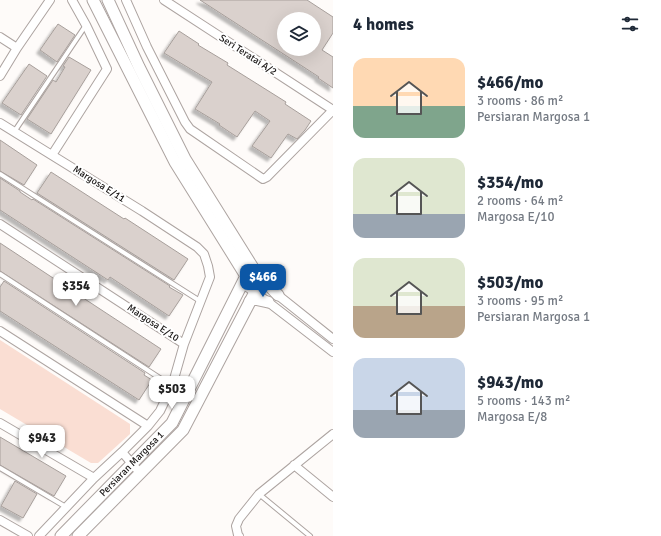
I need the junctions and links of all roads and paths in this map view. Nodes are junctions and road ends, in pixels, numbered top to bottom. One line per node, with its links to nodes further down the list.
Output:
1 (50, 0): 9 (street)
2 (72, 0): 7 (street)
3 (93, 0): 18 (street)
4 (108, 0): 18 (street)
5 (126, 0): 11 (street)
6 (164, 0): 11 (street, Seri Teratai A/2)
7 (86, 25): 13 (lane); 14 (street)
8 (0, 37): 9 (street)
9 (17, 48): 10 (street)
10 (0, 76)
11 (333, 110)
12 (0, 123): 13 (street, Margosa E/11)
13 (14, 132): 14 (street, Margosa E/11)
14 (52, 156): 21 (street, Margosa E/11)
15 (0, 174): 21 (lane)
16 (0, 224): 25 (street, Margosa E/10)
17 (0, 274): 27 (lane)
18 (247, 277): 19 (street); 19 (street); 20 (street); 32 (street, Persiaran Margosa 1)
19 (254, 292): 20 (street); 22 (street); 35 (street, Persiaran Margosa 1)
20 (278, 295): 24 (street)
21 (201, 301): 25 (street)
22 (268, 302): 26 (street)
23 (0, 331): 29 (street)
24 (333, 339)
25 (184, 344): 27 (street)
26 (333, 352)
27 (172, 386): 29 (street)
28 (0, 423): 36 (street)
29 (148, 426): 31 (street)
30 (332, 437): 33 (street)
31 (122, 452): 32 (street); 36 (street)
32 (131, 463): 35 (street); 43 (street, Persiaran Margosa 1)
33 (294, 465): 37 (street); 38 (street)
34 (0, 468): 39 (lane)
35 (140, 473): 44 (street, Persiaran Margosa 1)
36 (94, 478): 39 (street)
37 (259, 494): 45 (street); 46 (lane)
38 (333, 497)
39 (66, 507): 42 (street)
40 (0, 520): 41 (street)
41 (28, 536)
42 (39, 536)
43 (61, 536)
44 (78, 536)
45 (239, 536)
46 (310, 536)

